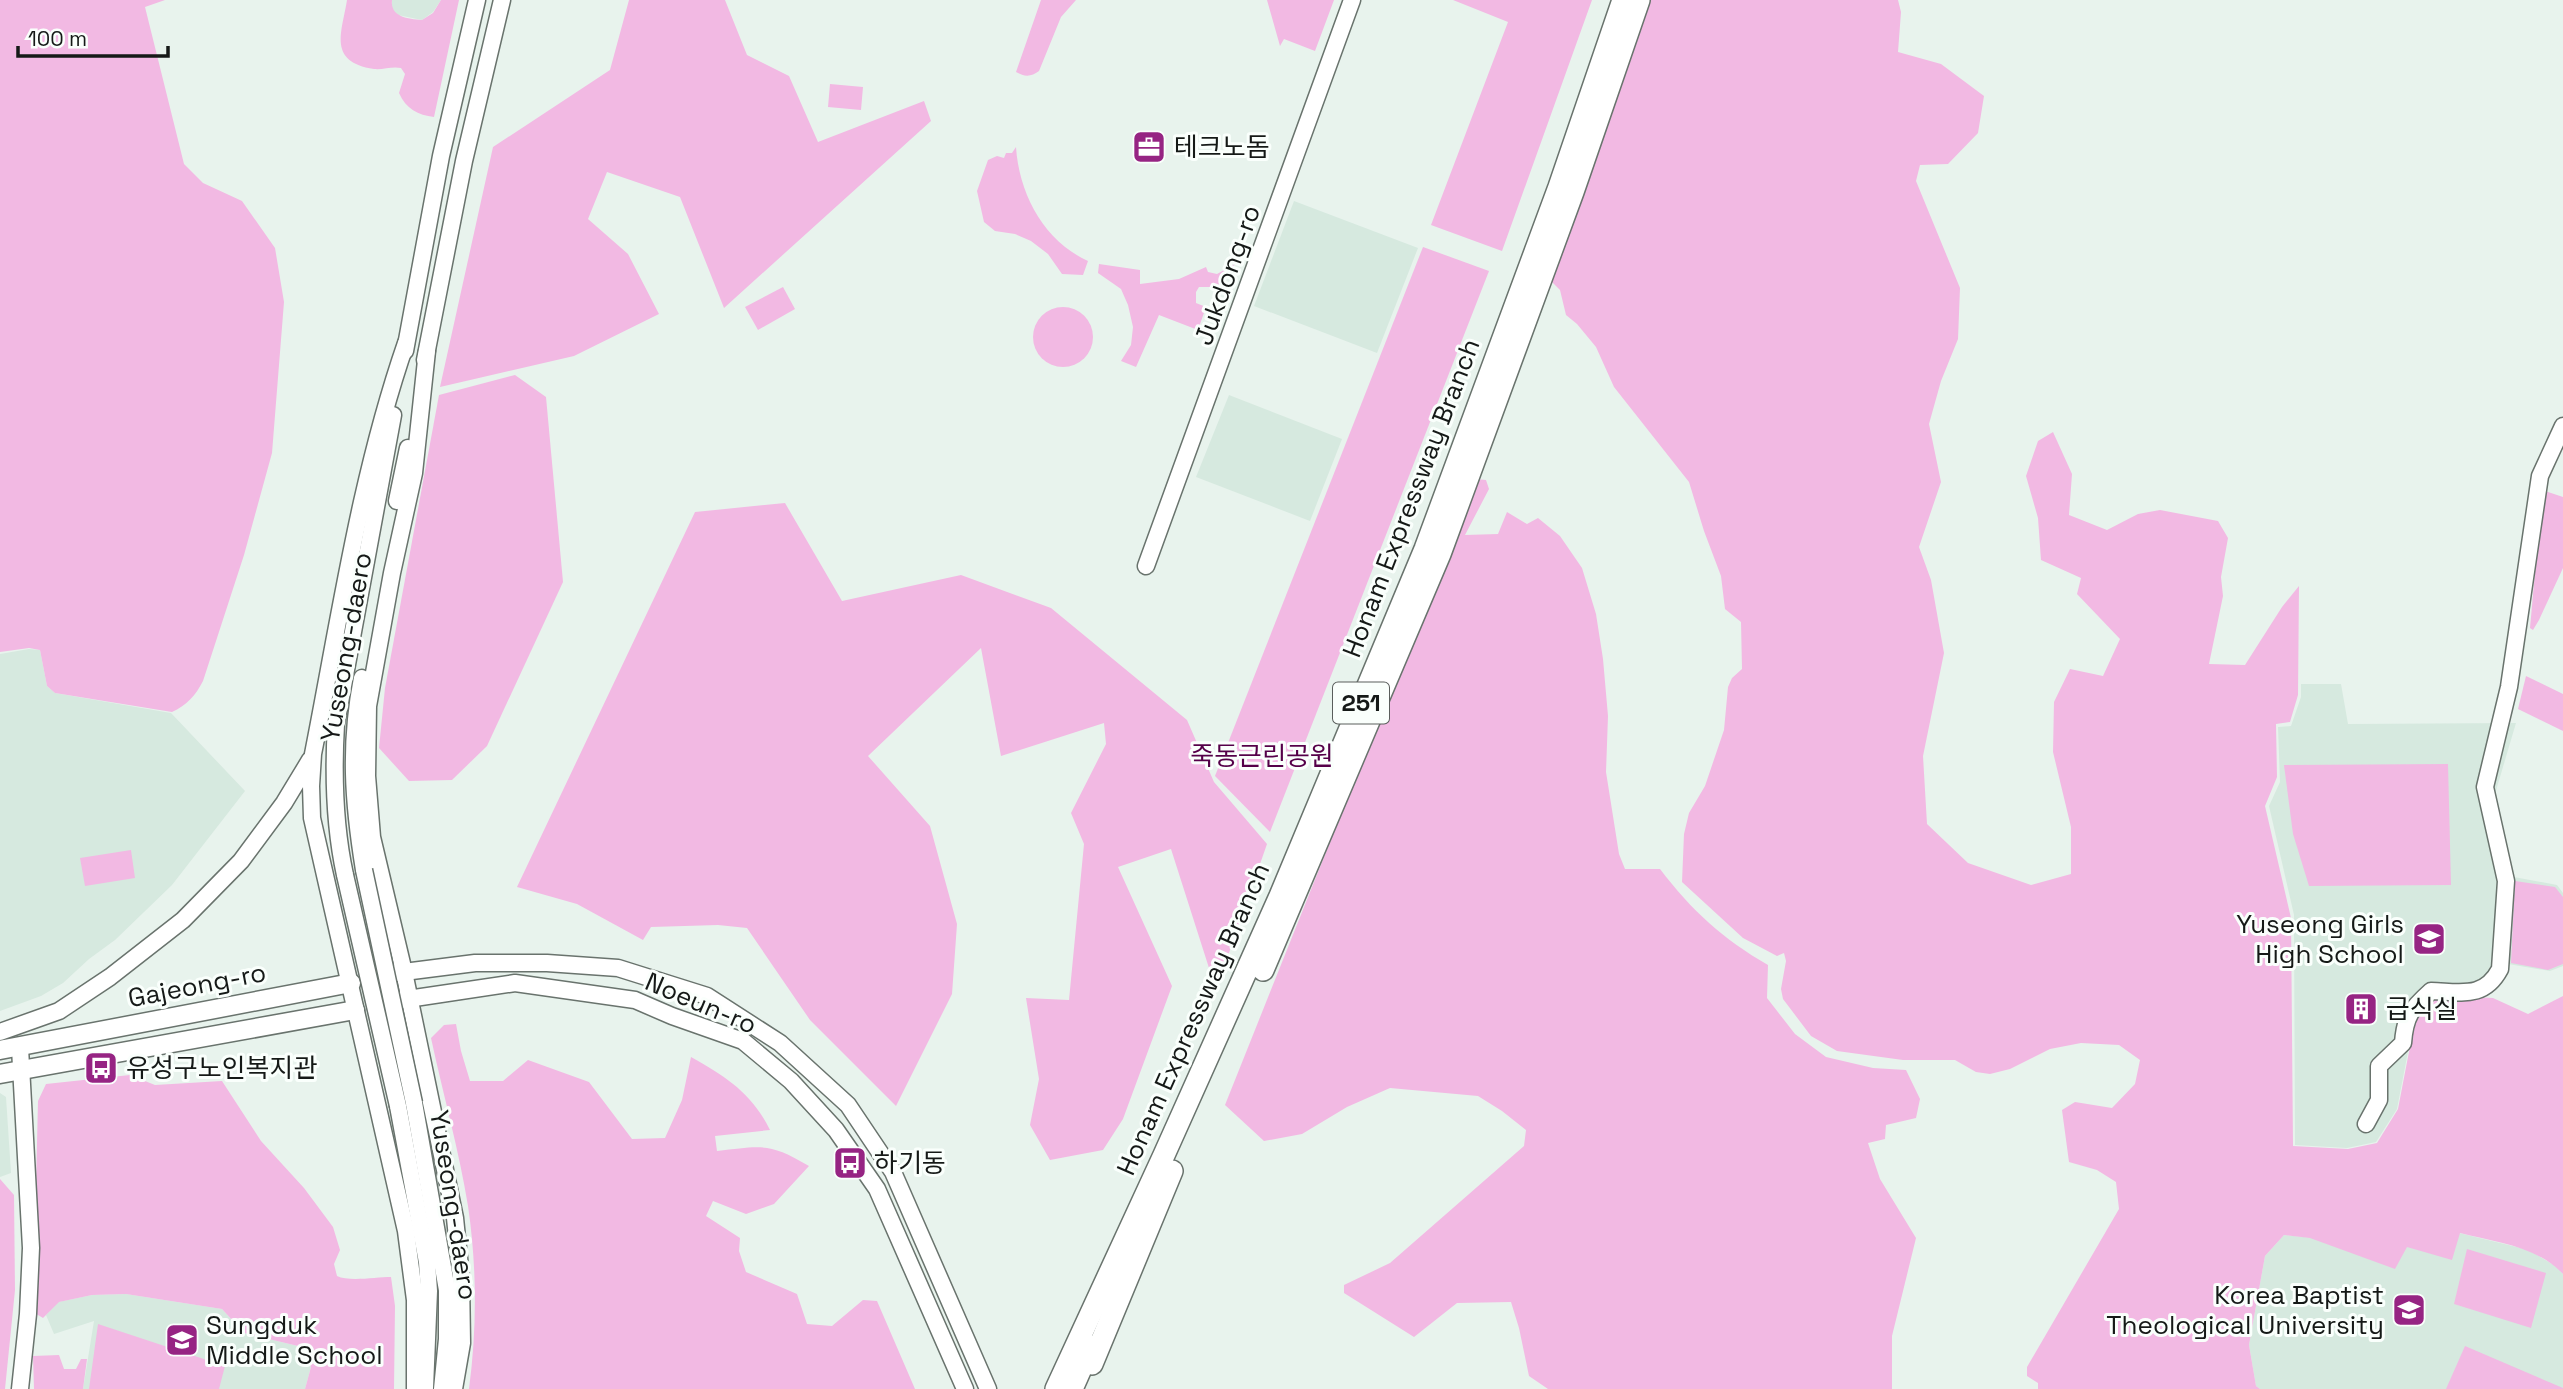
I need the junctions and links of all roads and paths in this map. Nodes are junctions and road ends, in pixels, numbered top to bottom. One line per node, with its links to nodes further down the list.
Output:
1 (477, 0): 6 (main road, Yuseong-daero)
2 (502, 0): 7 (main road, Yuseong-daero)
3 (1352, 0): 9 (main road, Jukdong-ro)
4 (1623, 0): 22 (highway, Honam Expressway Branch / 251)
5 (1639, 0): 22 (highway, Honam Expressway Branch / 251)
6 (406, 343): 10 (main road); 20 (main road, Yuseong-daero, bridge)
7 (427, 351): 11 (main road); 20 (main road, Yuseong-daero, bridge)
8 (2563, 426): 21 (main road)
9 (1146, 566)
10 (313, 754): 12 (main road); 15 (main road)
11 (404, 972): 12 (main road, Gajeong-ro); 13 (main road); 29 (main road, Noeun-ro)
12 (351, 983): 14 (main road); 16 (main road, Gajeong-ro)
13 (410, 999): 14 (main road, Noeun-ro); 27 (main road); 28 (main road, Noeun-ro)
14 (355, 1010): 18 (main road, Gajeong-ro); 24 (main road)
15 (0, 1032)
16 (20, 1048): 17 (main road, Gajeong-ro); 18 (main road)
17 (0, 1050)
18 (21, 1070): 19 (main road, Gajeong-ro); 23 (main road)
19 (0, 1074)
20 (406, 1104): 25 (main road, Yuseong-daero); 26 (main road, Yuseong-daero)
21 (2367, 1124)
22 (1170, 1158): 30 (highway); 31 (highway, Honam Expressway Branch / 251); 32 (highway, Honam Expressway Branch / 251); 33 (highway)
23 (20, 1389)
24 (415, 1389)
25 (425, 1389)
26 (442, 1389)
27 (454, 1389)
28 (965, 1389)
29 (988, 1389)
30 (1045, 1389)
31 (1055, 1389)
32 (1072, 1389)
33 (1082, 1389)

